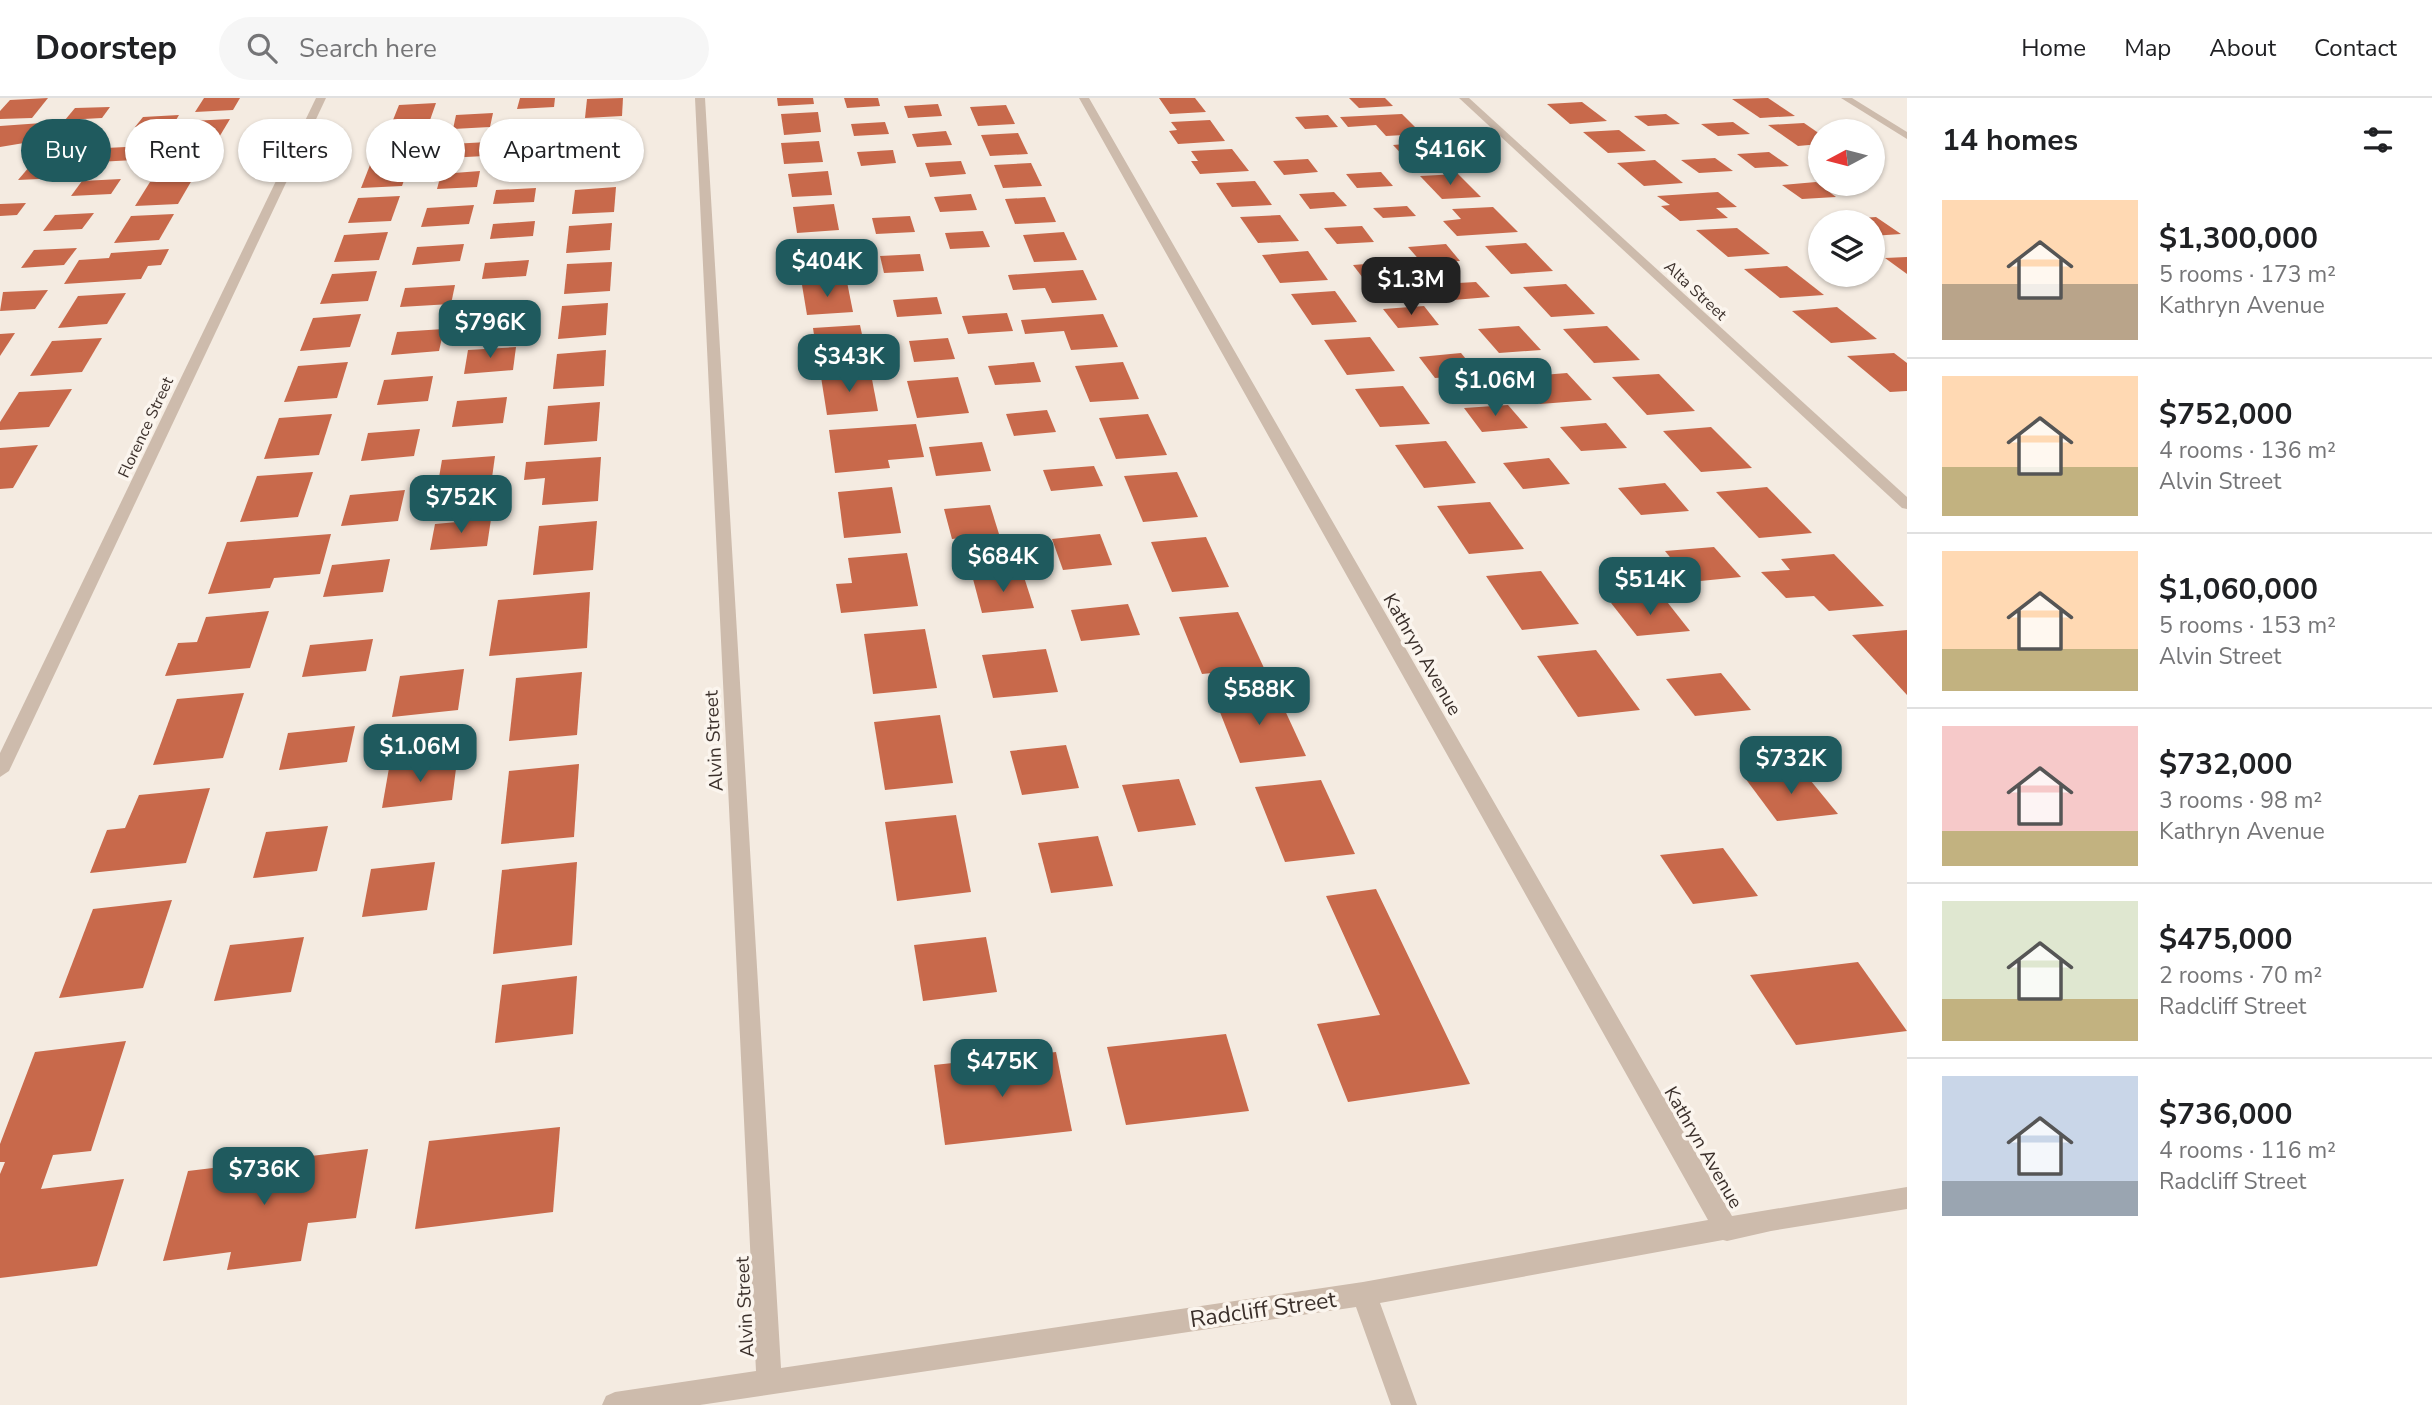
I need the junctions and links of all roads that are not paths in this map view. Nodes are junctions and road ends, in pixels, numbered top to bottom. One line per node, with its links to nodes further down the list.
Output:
1 (321, 98): 8 (street, Florence Street)
2 (700, 98): 12 (street, Alvin Street)
3 (1084, 98): 10 (street, Kathryn Avenue)
4 (1464, 98): 7 (street, Alta Street)
5 (1846, 98): 6 (street)
6 (1907, 136)
7 (1907, 505)
8 (0, 771)
9 (1907, 1198): 10 (street, Radcliff Street)
10 (1727, 1230): 11 (street, Radcliff Street)
11 (1364, 1294): 12 (street, Radcliff Street); 14 (street)
12 (769, 1382): 13 (street, Radcliff Street)
13 (615, 1405)
14 (1404, 1405)

